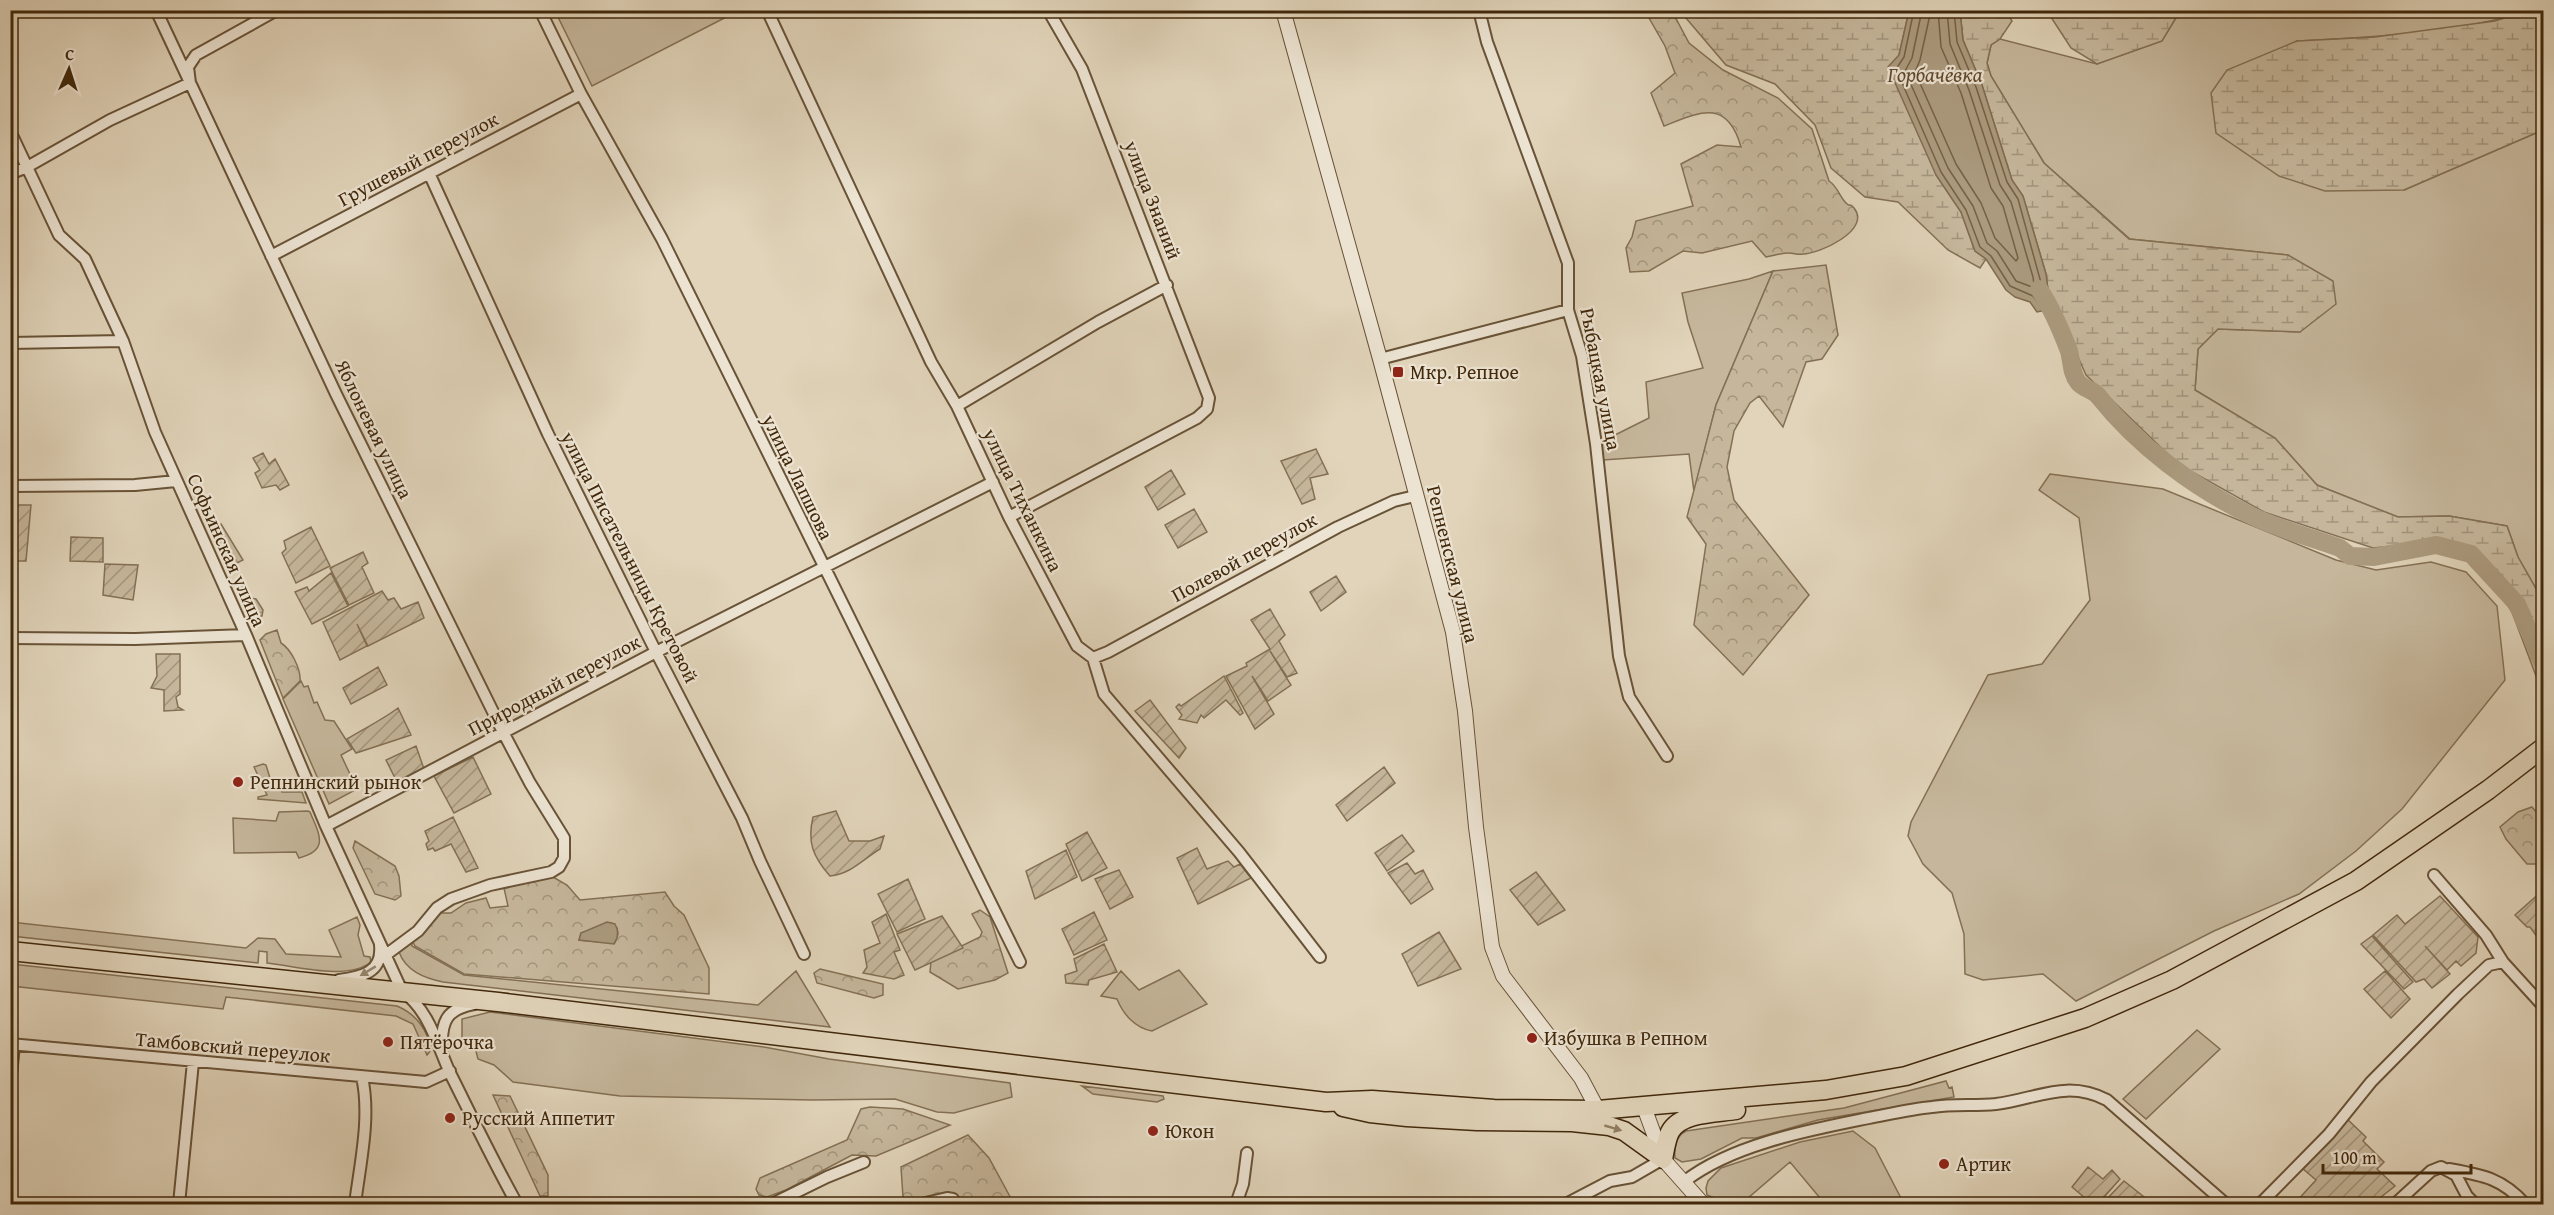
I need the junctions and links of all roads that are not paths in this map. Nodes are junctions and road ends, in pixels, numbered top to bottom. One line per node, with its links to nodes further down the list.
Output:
1 (156, 10): 8 (street, Яблоневая улица)
2 (277, 10): 8 (street)
3 (540, 10): 9 (street, улица Лапшова)
4 (766, 10): 20 (street, улица Тиханкина)
5 (1048, 10): 15 (street, улица Знаний)
6 (1282, 10): 19 (street, Репненская улица)
7 (1479, 10): 16 (street, Рыбацкая улица)
8 (190, 83): 11 (street); 14 (street, Яблоневая улица)
9 (581, 94): 12 (street, Грушевый переулок); 26 (street, улица Лапшова)
10 (10, 131): 11 (street, Софьинская улица)
11 (27, 167): 13 (street); 17 (street, Софьинская улица)
12 (429, 173): 14 (street, Грушевый переулок); 29 (street, улица Писательницы Кретовой)
13 (10, 174)
14 (271, 256): 31 (street, Яблоневая улица)
15 (1167, 285): 20 (street); 25 (street, улица Знаний)
16 (1568, 310): 19 (street); 33 (street, Рыбацкая улица)
17 (123, 341): 18 (street); 21 (street, Софьинская улица)
18 (10, 343)
19 (1380, 359): 24 (street, Репненская улица)
20 (957, 406): 22 (street, улица Тиханкина)
21 (176, 481): 23 (street); 27 (street, Софьинская улица)
22 (993, 482): 25 (street, улица Тиханкина); 26 (street, Природный переулок)
23 (10, 486)
24 (1415, 496): 30 (street, Полевой переулок); 56 (street, Репненская улица)
25 (1009, 518): 30 (street, улица Тиханкина)
26 (822, 567): 29 (street, Природный переулок); 41 (street, улица Лапшова)
27 (246, 635): 28 (street); 34 (street, Софьинская улица)
28 (10, 638)
29 (656, 652): 31 (street, Природный переулок); 39 (street, улица Писательницы Кретовой)
30 (1093, 658): 40 (street, улица Тиханкина)
31 (503, 732): 34 (street, Природный переулок); 38 (street, Яблоневая улица)
32 (2544, 747): 53 (highway)
33 (1667, 756)
34 (326, 826): 36 (street, Софьинская улица)
35 (2434, 875): 42 (street)
36 (375, 928): 38 (street, Софьинская улица); 43 (street, one-way to 43)
37 (10, 951): 43 (highway)
38 (387, 954): 44 (street, Софьинская улица)
39 (804, 954)
40 (1320, 957)
41 (1020, 962)
42 (2503, 962): 46 (street); 72 (street)
43 (320, 983): 44 (highway)
44 (402, 991): 45 (highway); 48 (street)
45 (498, 1002): 48 (street); 54 (highway)
46 (2544, 1008)
47 (12, 1044): 49 (street, Тамбовский переулок); 52 (street)
48 (442, 1054): 50 (street)
49 (192, 1062): 51 (street, Тамбовский переулок); 63 (street)
50 (450, 1071): 51 (street, Тамбовский переулок); 65 (street)
51 (363, 1077): 64 (street)
52 (10, 1085)
53 (1826, 1090): 55 (highway); 58 (highway)
54 (1326, 1102): 56 (highway); 58 (highway, one-way to 58)
55 (1644, 1107): 56 (highway); 58 (street)
56 (1598, 1110)
57 (1247, 1153): 68 (street)
58 (1663, 1159): 61 (street); 69 (street)
59 (864, 1162): 66 (street)
60 (2441, 1167): 73 (street); 74 (street); 75 (street)
61 (1684, 1181): 70 (street); 71 (street)
62 (953, 1199): 67 (street)
63 (178, 1204)
64 (355, 1204)
65 (517, 1204)
66 (772, 1204)
67 (921, 1204)
68 (1236, 1204)
69 (1566, 1204)
70 (1703, 1204)
71 (2226, 1204)
72 (2264, 1204)
73 (2395, 1204)
74 (2475, 1204)
75 (2525, 1204)

